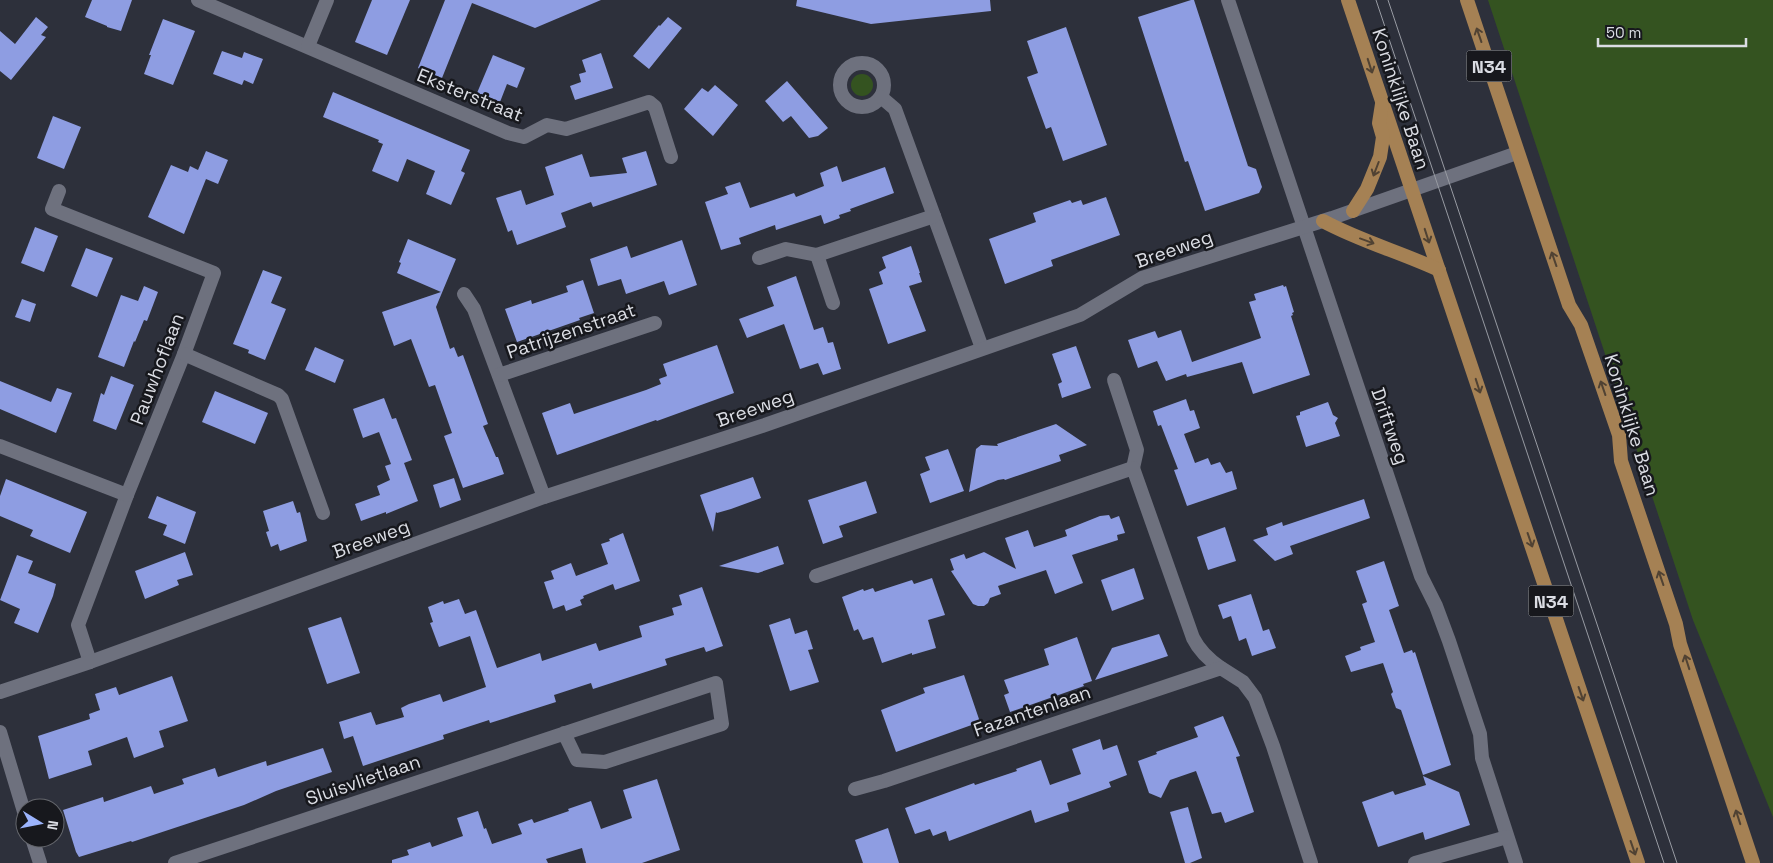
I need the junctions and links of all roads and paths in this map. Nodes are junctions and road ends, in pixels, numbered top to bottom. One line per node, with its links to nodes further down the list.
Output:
1 (198, 0): 6 (street, Eksterstraat)
2 (327, 0): 6 (street)
3 (1228, 0): 16 (street, Driftweg)
4 (1348, 0): 8 (main road, Koninklijke Baan / N34, one-way to 8)
5 (1467, 0): 9 (main road, Koninklijke Baan / N34, one-way to 5)
6 (308, 46): 10 (street, Eksterstraat)
7 (881, 96): 14 (street)
8 (1382, 102): 11 (main road, Koninklijke Baan / N34); 13 (main road, one-way to 13)
9 (1517, 153): 11 (street, Breeweg); 48 (main road, Koninklijke Baan / N34, one-way to 9)
10 (671, 157)
11 (1412, 190): 13 (street, Breeweg); 19 (main road, Koninklijke Baan / N34, one-way to 19)
12 (59, 191): 24 (street, Pauwhoflaan)
13 (1353, 211): 15 (street, Breeweg)
14 (934, 216): 17 (street); 23 (street)
15 (1323, 221): 16 (street, Breeweg); 19 (main road, one-way to 19)
16 (1304, 226): 23 (street, Breeweg); 40 (street, Driftweg)
17 (817, 255): 18 (street); 21 (street)
18 (759, 258)
19 (1439, 270): 47 (main road, Koninklijke Baan / N34, one-way to 47)
20 (464, 294): 25 (street, Patrijzenstraat)
21 (833, 303)
22 (655, 323): 25 (street, Patrijzenstraat)
23 (982, 348): 30 (street, Breeweg)
24 (184, 354): 29 (street, Pauwhoflaan); 31 (street)
25 (499, 376): 30 (street, Patrijzenstraat)
26 (1114, 380): 28 (street)
27 (0, 446): 29 (street)
28 (1133, 468): 32 (street); 34 (street)
29 (127, 496): 33 (street, Pauwhoflaan)
30 (544, 496): 33 (street, Breeweg)
31 (323, 513)
32 (816, 576)
33 (90, 662): 35 (street, Breeweg)
34 (1221, 668): 38 (street, Fazantenlaan); 44 (street)
35 (0, 692)
36 (0, 732): 39 (street)
37 (564, 733): 37 (street, Sluisvlietlaan); 43 (street, Sluisvlietlaan)
38 (855, 789)
39 (20, 798)
40 (1507, 838): 45 (street); 46 (street, Driftweg)
41 (35, 848): 42 (street)
42 (40, 863)
43 (175, 863)
44 (1311, 863)
45 (1415, 863)
46 (1516, 863)
47 (1638, 863)
48 (1753, 863)

